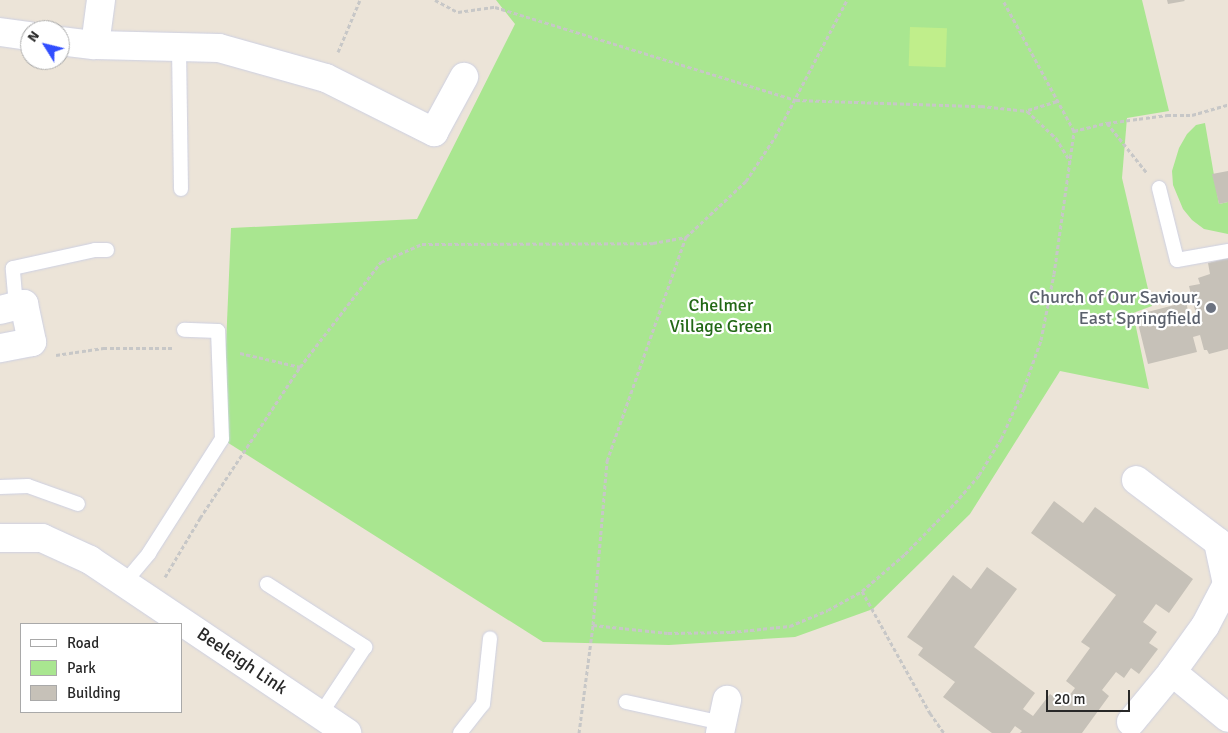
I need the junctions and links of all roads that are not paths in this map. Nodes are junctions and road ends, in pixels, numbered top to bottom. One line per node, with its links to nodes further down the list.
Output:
1 (101, 0): 5 (street)
2 (0, 32): 3 (street)
3 (20, 35)
4 (70, 42): 5 (street)
5 (95, 45): 6 (street)
6 (179, 47): 7 (street); 9 (lane)
7 (464, 76)
8 (1159, 188): 11 (lane)
9 (181, 189)
10 (107, 250): 12 (lane)
11 (1228, 251)
12 (8, 308): 14 (street)
13 (184, 330): 19 (lane)
14 (0, 348)
15 (1136, 480): 22 (street)
16 (0, 487): 17 (lane)
17 (78, 504)
18 (0, 538): 19 (street, Beeleigh Link)
19 (125, 582): 24 (street, Beeleigh Link)
20 (267, 584): 24 (lane)
21 (490, 638): 29 (lane)
22 (1172, 672): 25 (street); 27 (street)
23 (626, 702): 26 (lane)
24 (320, 715): 28 (street, Beeleigh Link)
25 (1228, 718)
26 (723, 719)
27 (1131, 722)
28 (347, 733)
29 (460, 733)

